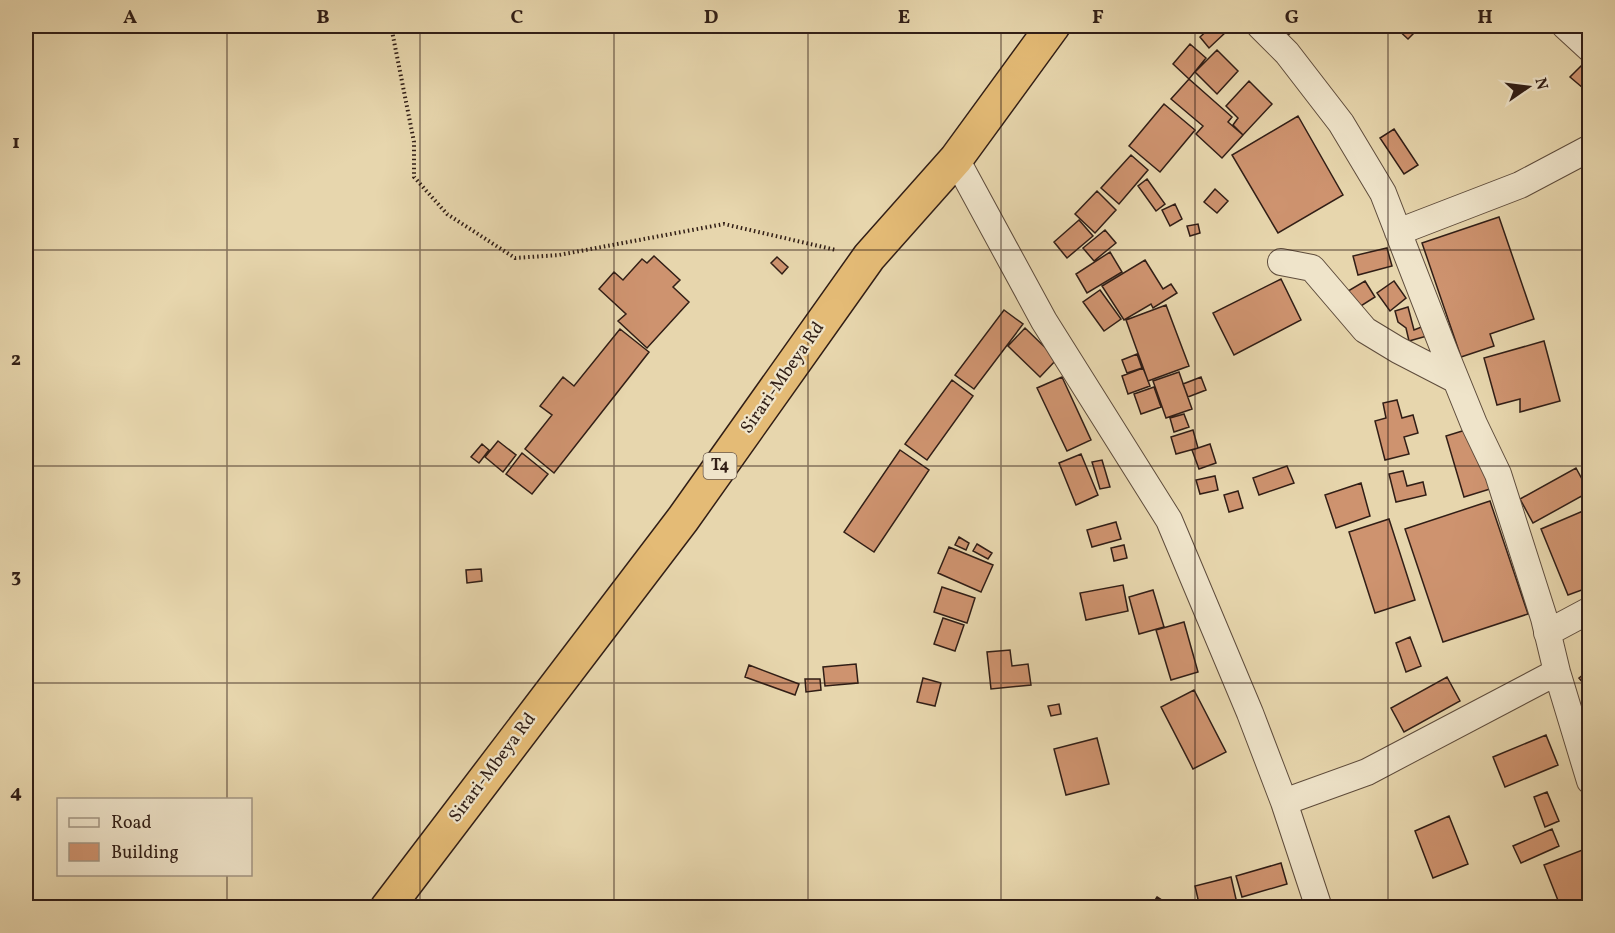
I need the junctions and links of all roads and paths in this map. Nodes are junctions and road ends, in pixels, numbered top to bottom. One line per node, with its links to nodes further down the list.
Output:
1 (391, 26): 9 (path)
2 (1053, 26): 7 (highway, Sirari-Mbeya Rd / T4)
3 (1260, 26): 8 (street)
4 (1565, 26): 5 (street)
5 (1590, 49)
6 (1590, 148): 8 (street)
7 (956, 159): 9 (highway, Sirari-Mbeya Rd / T4); 16 (street)
8 (1398, 232): 11 (street)
9 (869, 257): 17 (highway, Sirari-Mbeya Rd / T4)
10 (1281, 262): 11 (street)
11 (1456, 380): 13 (street)
12 (1590, 610): 13 (street)
13 (1547, 633): 14 (street)
14 (1557, 672): 15 (street); 16 (street)
15 (1590, 781)
16 (1284, 802): 18 (street)
17 (387, 908)
18 (1318, 908)

